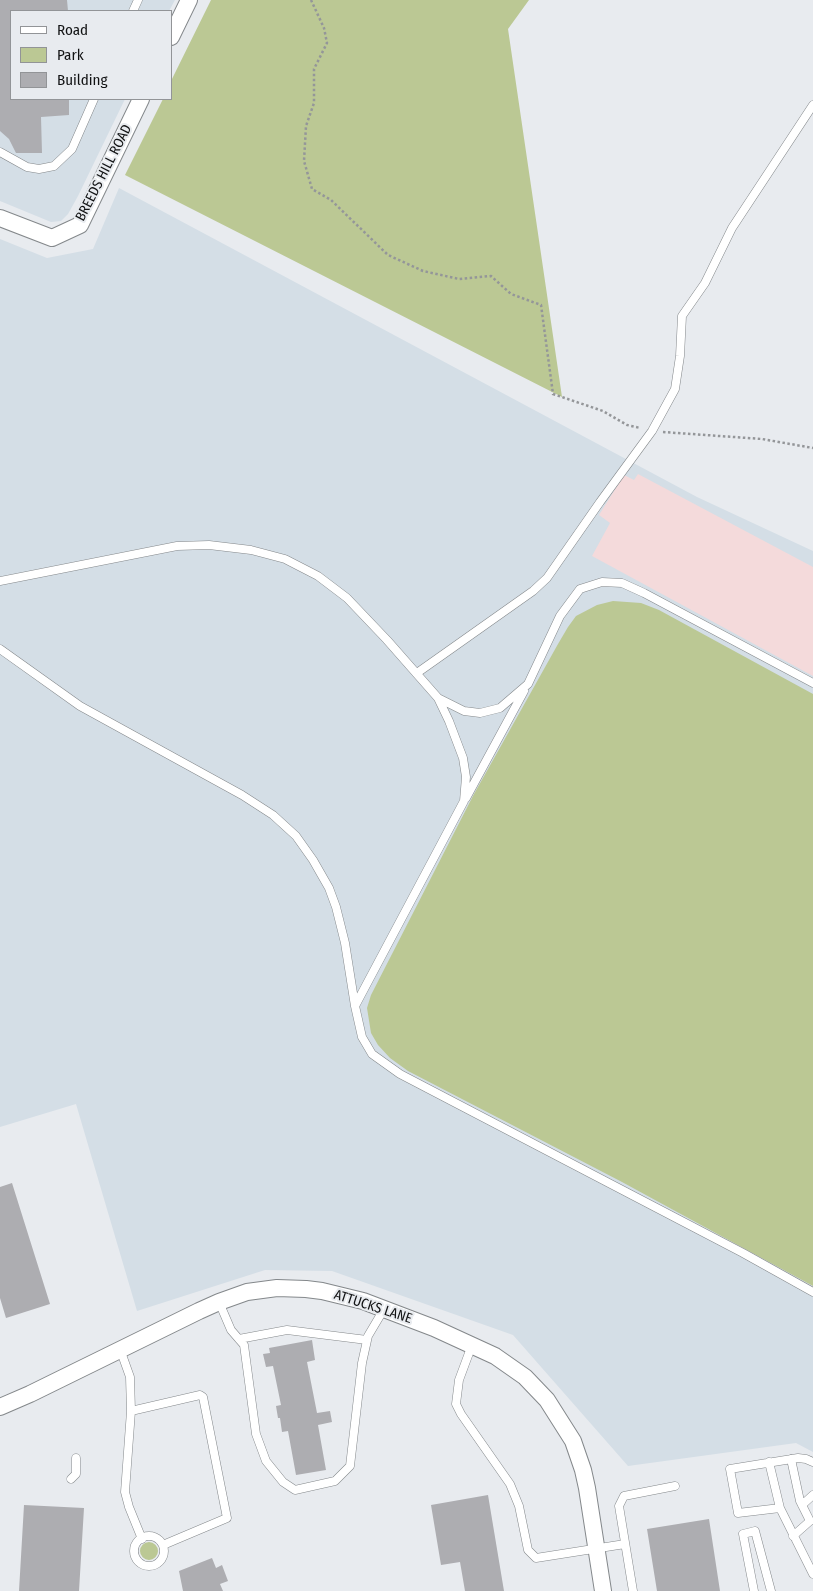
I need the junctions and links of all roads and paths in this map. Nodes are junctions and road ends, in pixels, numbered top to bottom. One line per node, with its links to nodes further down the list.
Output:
1 (189, 0): 3 (street)
2 (311, 0): 9 (path)
3 (172, 35)
4 (94, 100): 7 (lane)
5 (141, 100): 8 (street, BREEDS HILL ROAD)
6 (813, 105): 9 (lane)
7 (0, 152)
8 (0, 218)
9 (652, 431): 10 (path); 13 (lane)
10 (813, 448)
11 (0, 581): 13 (lane)
12 (0, 649): 18 (lane)
13 (417, 673): 16 (lane)
14 (813, 682): 15 (lane)
15 (528, 684): 16 (lane); 17 (lane)
16 (438, 698): 17 (lane)
17 (464, 802): 18 (lane)
18 (356, 1006): 19 (lane)
19 (813, 1292)
20 (219, 1302): 21 (street, ATTUCKS LANE); 22 (lane); 25 (street, ATTUCKS LANE)
21 (384, 1308): 23 (lane); 24 (street, ATTUCKS LANE)
22 (239, 1339): 23 (lane); 23 (lane)
23 (367, 1340)
24 (472, 1344): 42 (street, ATTUCKS LANE); 42 (lane)
25 (120, 1349): 26 (street, ATTUCKS LANE); 27 (lane)
26 (0, 1407)
27 (131, 1411): 39 (lane); 41 (lane)
28 (76, 1458): 32 (lane)
29 (791, 1459): 30 (lane); 31 (lane); 35 (lane)
30 (769, 1462): 36 (lane); 36 (lane)
31 (813, 1462)
32 (71, 1479)
33 (675, 1486): 40 (lane)
34 (813, 1495): 35 (lane)
35 (802, 1505): 37 (lane)
36 (780, 1508): 38 (lane)
37 (812, 1522): 38 (lane)
38 (793, 1536): 43 (lane)
39 (142, 1538): 41 (lane); 41 (lane)
40 (625, 1544): 42 (lane); 45 (lane)
41 (163, 1545)
42 (596, 1548): 44 (street, ATTUCKS LANE)
43 (813, 1574)
44 (603, 1591)
45 (633, 1591)
46 (754, 1591): 47 (lane)
47 (771, 1591)

